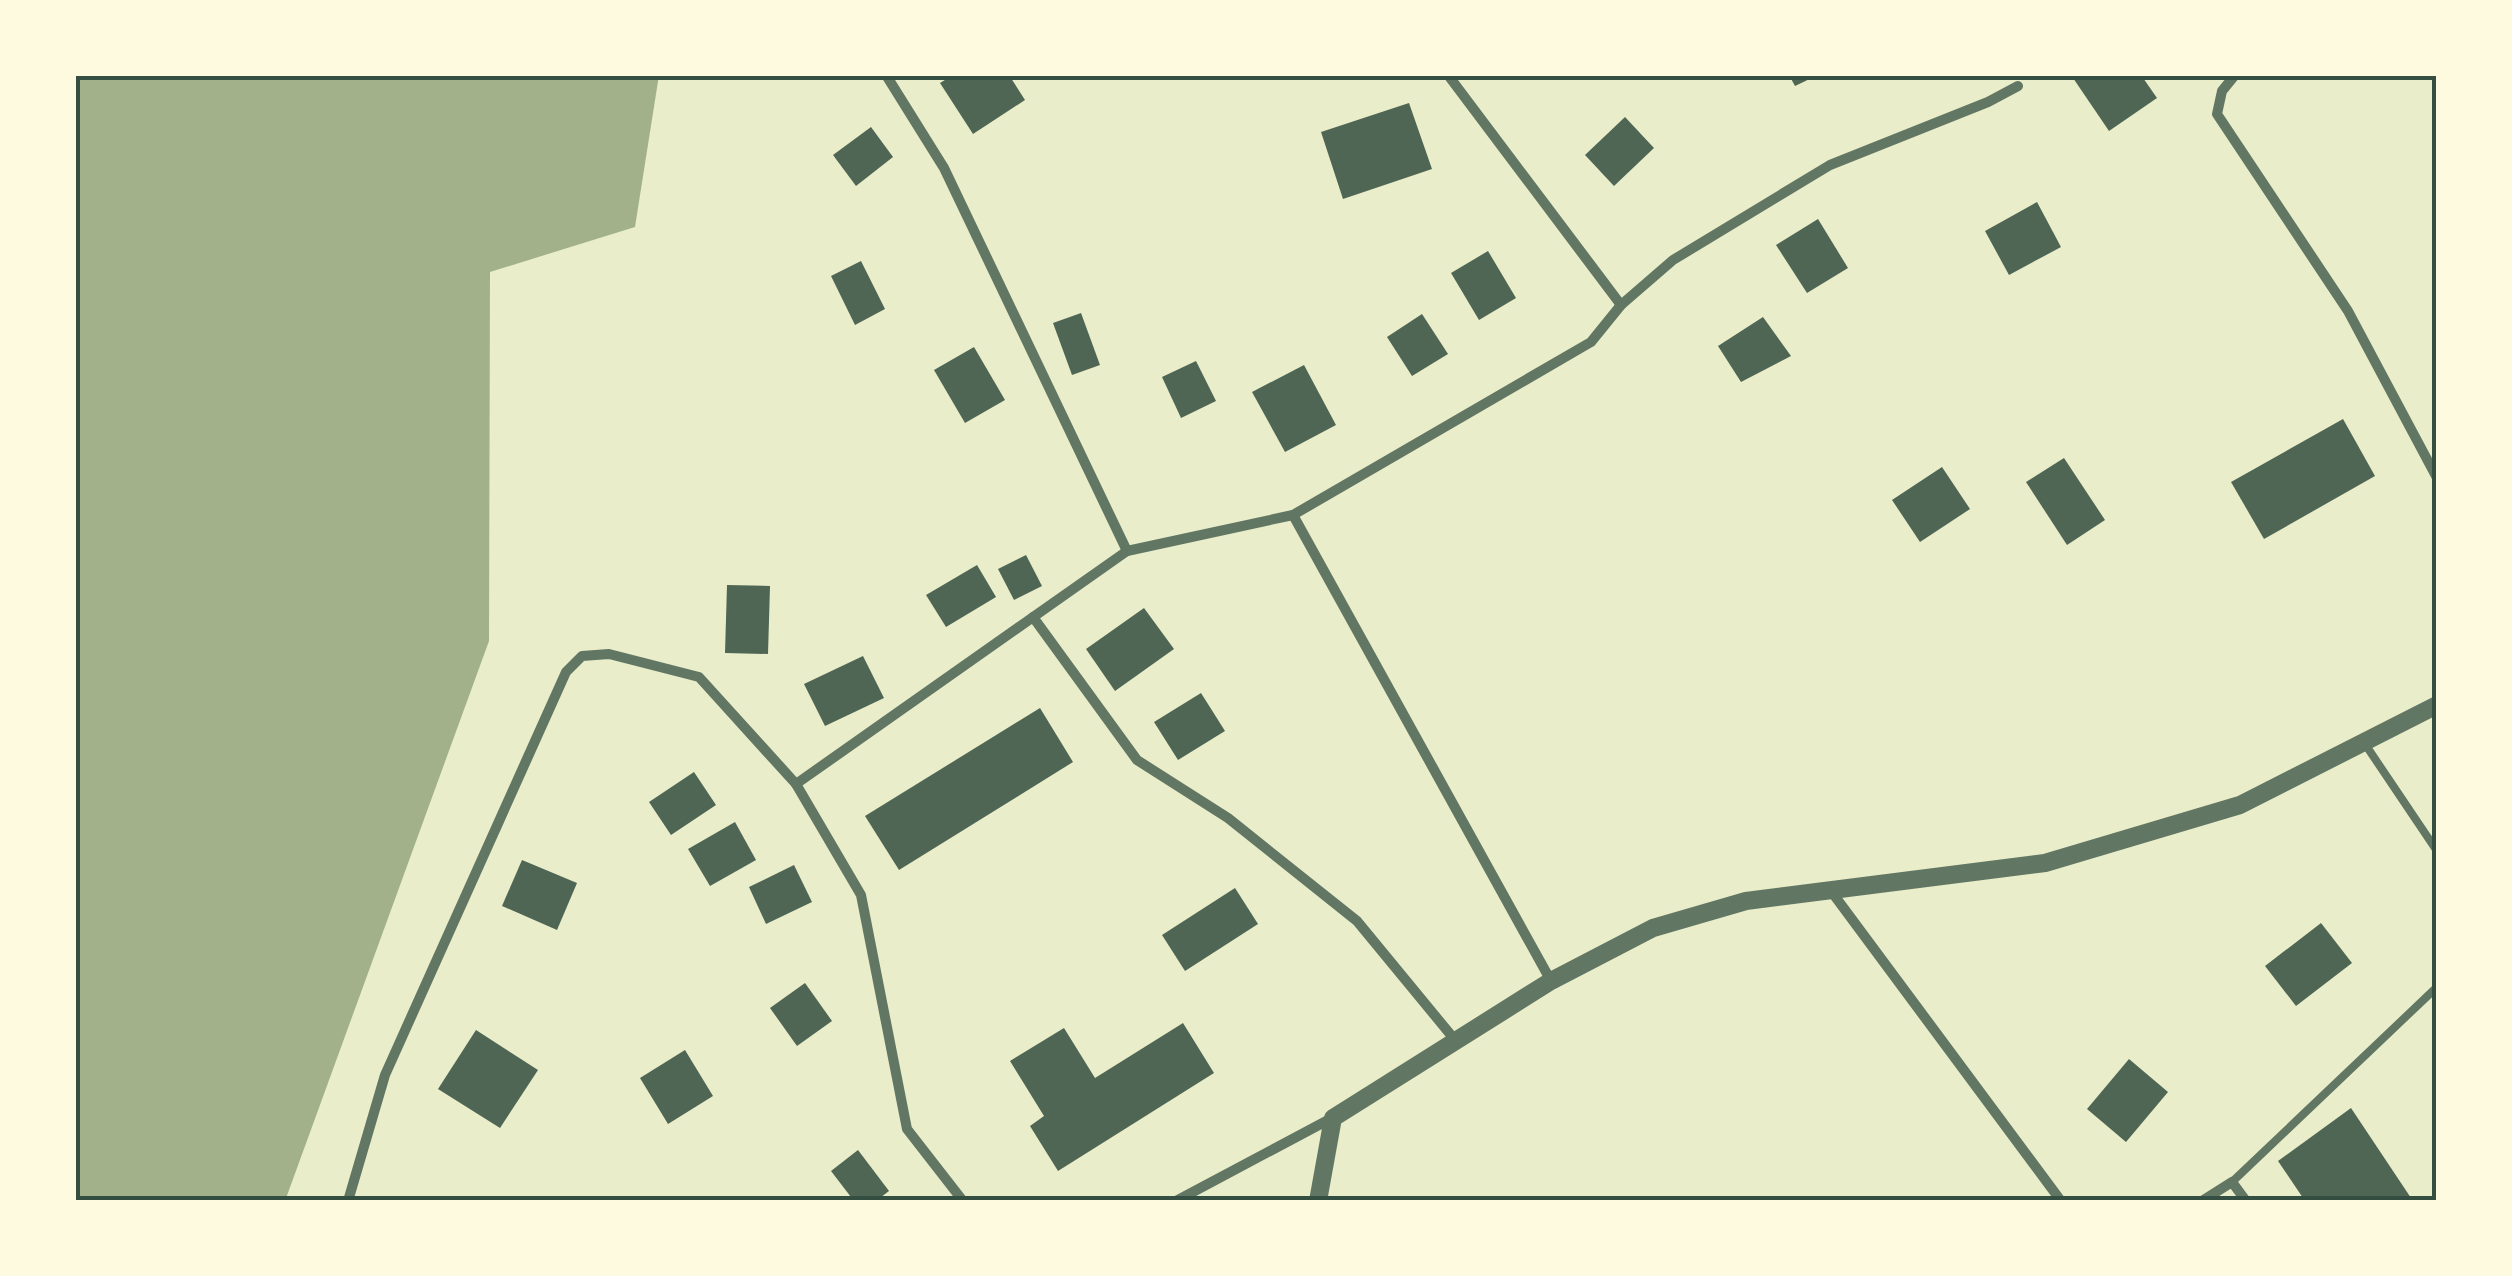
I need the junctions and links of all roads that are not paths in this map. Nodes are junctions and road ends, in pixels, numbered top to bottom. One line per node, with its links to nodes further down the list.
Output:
1 (886, 75): 8 (street)
2 (1448, 75): 5 (street)
3 (2235, 75): 6 (street)
4 (2018, 86): 5 (street)
5 (1621, 305): 7 (street)
6 (2437, 478)
7 (1293, 515): 8 (street); 15 (street)
8 (1127, 550): 9 (street)
9 (1032, 617): 12 (street); 17 (street)
10 (2437, 706): 11 (street)
11 (2365, 744): 13 (lane); 14 (street)
12 (796, 784): 20 (street); 21 (street)
13 (2437, 851)
14 (1830, 890): 15 (street); 24 (street)
15 (1551, 980): 17 (street)
16 (2437, 988): 19 (lane)
17 (1455, 1040): 18 (street)
18 (1333, 1118): 22 (street); 23 (street)
19 (2232, 1182): 25 (street); 26 (street)
20 (348, 1201)
21 (963, 1201)
22 (1176, 1201)
23 (1318, 1201)
24 (2061, 1201)
25 (2202, 1201)
26 (2246, 1201)

